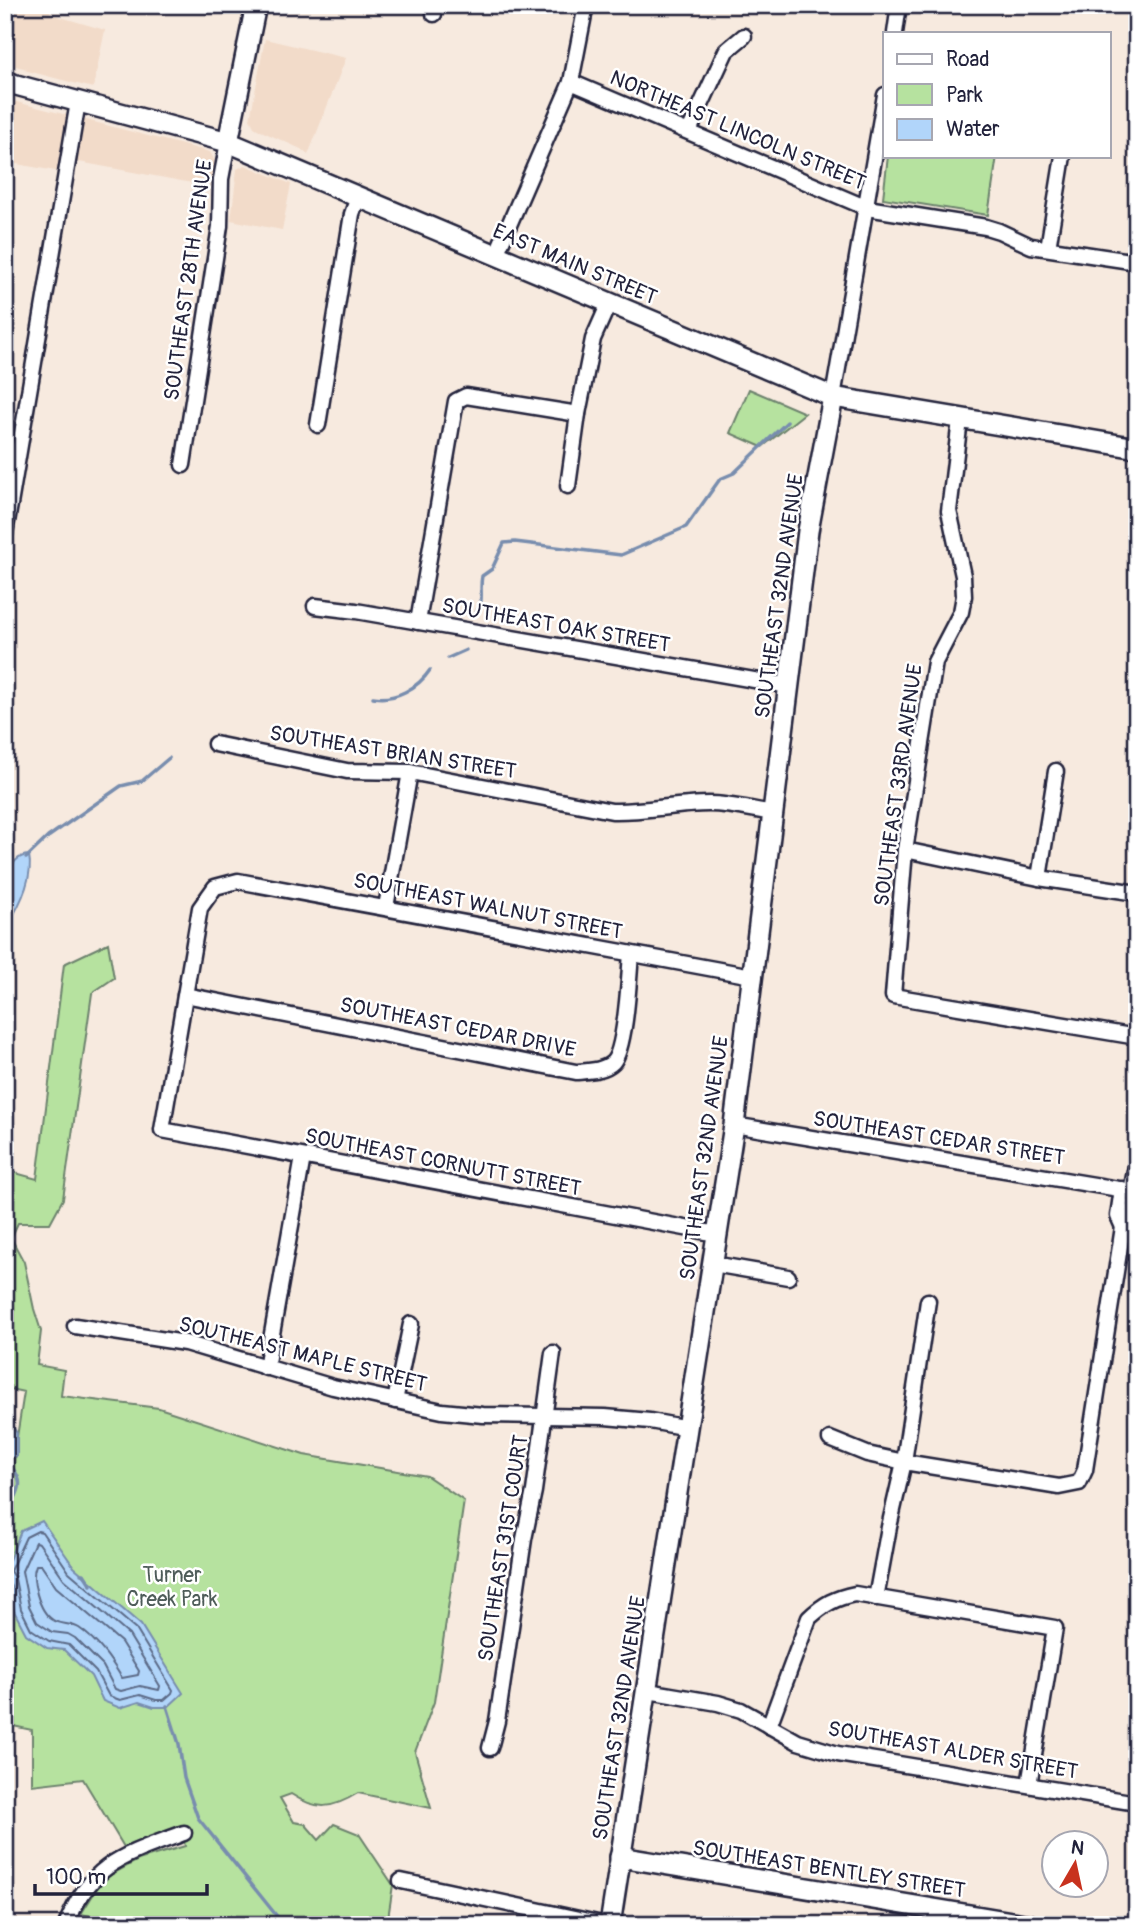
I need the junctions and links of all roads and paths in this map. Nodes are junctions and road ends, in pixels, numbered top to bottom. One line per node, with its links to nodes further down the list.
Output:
1 (256, 5): 11 (main road)
2 (586, 5): 7 (street)
3 (899, 5): 4 (street)
4 (895, 32)
5 (744, 37): 10 (street)
6 (5, 82): 8 (main road, EAST MAIN STREET)
7 (571, 82): 10 (street, NORTHEAST LINCOLN STREET); 16 (street)
8 (78, 102): 11 (main road, EAST MAIN STREET); 26 (street)
9 (883, 108): 14 (street)
10 (689, 131): 14 (street, NORTHEAST LINCOLN STREET)
11 (228, 142): 13 (main road, EAST MAIN STREET); 24 (street, SOUTHEAST 28TH AVENUE)
12 (1063, 158): 15 (street)
13 (358, 197): 16 (main road, EAST MAIN STREET); 22 (street)
14 (867, 208): 15 (street, NORTHEAST LINCOLN STREET); 19 (street)
15 (1048, 248): 17 (street, NORTHEAST LINCOLN STREET)
16 (496, 255): 18 (main road, EAST MAIN STREET)
17 (1137, 262)
18 (609, 303): 19 (main road, EAST MAIN STREET); 20 (street)
19 (833, 397): 21 (main road, EAST MAIN STREET); 29 (main road, SOUTHEAST 32ND AVENUE)
20 (578, 414): 25 (street); 28 (street)
21 (960, 420): 23 (main road, EAST MAIN STREET); 34 (street, SOUTHEAST 33RD AVENUE)
22 (318, 425)
23 (1137, 448)
24 (183, 465)
25 (568, 486)
26 (5, 534)
27 (315, 606): 28 (street, SOUTHEAST OAK STREET)
28 (418, 622): 29 (street, SOUTHEAST OAK STREET)
29 (789, 686): 33 (main road, SOUTHEAST 32ND AVENUE)
30 (215, 744): 32 (street, SOUTHEAST BRIAN STREET)
31 (1056, 771): 35 (street)
32 (410, 772): 33 (street, SOUTHEAST BRIAN STREET); 37 (street)
33 (774, 813): 39 (main road, SOUTHEAST 32ND AVENUE)
34 (905, 850): 35 (street); 41 (street, SOUTHEAST 33RD AVENUE)
35 (1039, 878): 36 (street)
36 (1137, 893)
37 (386, 907): 38 (street, SOUTHEAST WALNUT STREET); 40 (street, SOUTHEAST WALNUT STREET)
38 (631, 954): 39 (street, SOUTHEAST WALNUT STREET); 40 (street, SOUTHEAST CEDAR DRIVE)
39 (752, 976): 42 (main road, SOUTHEAST 32ND AVENUE)
40 (185, 995): 43 (street, SOUTHEAST CORNUTT STREET)
41 (1137, 1037)
42 (734, 1125): 45 (street, SOUTHEAST CEDAR STREET); 46 (main road, SOUTHEAST 32ND AVENUE)
43 (303, 1157): 46 (street, SOUTHEAST CORNUTT STREET); 53 (street)
44 (1137, 1161): 45 (street)
45 (1131, 1191): 58 (street)
46 (717, 1234): 47 (main road, SOUTHEAST 32ND AVENUE)
47 (713, 1264): 48 (street); 56 (main road, SOUTHEAST 32ND AVENUE)
48 (788, 1277)
49 (928, 1301): 58 (street)
50 (411, 1324): 54 (street)
51 (75, 1326): 53 (street, SOUTHEAST MAPLE STREET)
52 (552, 1353): 55 (street, SOUTHEAST 31ST COURT)
53 (266, 1368): 54 (street, SOUTHEAST MAPLE STREET)
54 (396, 1401): 55 (street, SOUTHEAST MAPLE STREET)
55 (545, 1417): 56 (street, SOUTHEAST MAPLE STREET); 62 (street, SOUTHEAST 31ST COURT)
56 (688, 1428): 60 (main road, SOUTHEAST 32ND AVENUE)
57 (830, 1439): 58 (street)
58 (904, 1462): 59 (street)
59 (876, 1598): 61 (street); 63 (street)
60 (648, 1691): 61 (street, SOUTHEAST ALDER STREET); 66 (main road, SOUTHEAST 32ND AVENUE)
61 (769, 1726): 63 (street, SOUTHEAST ALDER STREET)
62 (490, 1748)
63 (1029, 1785): 64 (street, SOUTHEAST ALDER STREET)
64 (1137, 1802)
65 (184, 1833): 68 (street)
66 (620, 1857): 69 (main road, SOUTHEAST 32ND AVENUE); 70 (main road, SOUTHEAST BENTLEY STREET)
67 (401, 1881): 69 (street)
68 (66, 1925)
69 (608, 1925)
70 (1030, 1925)

